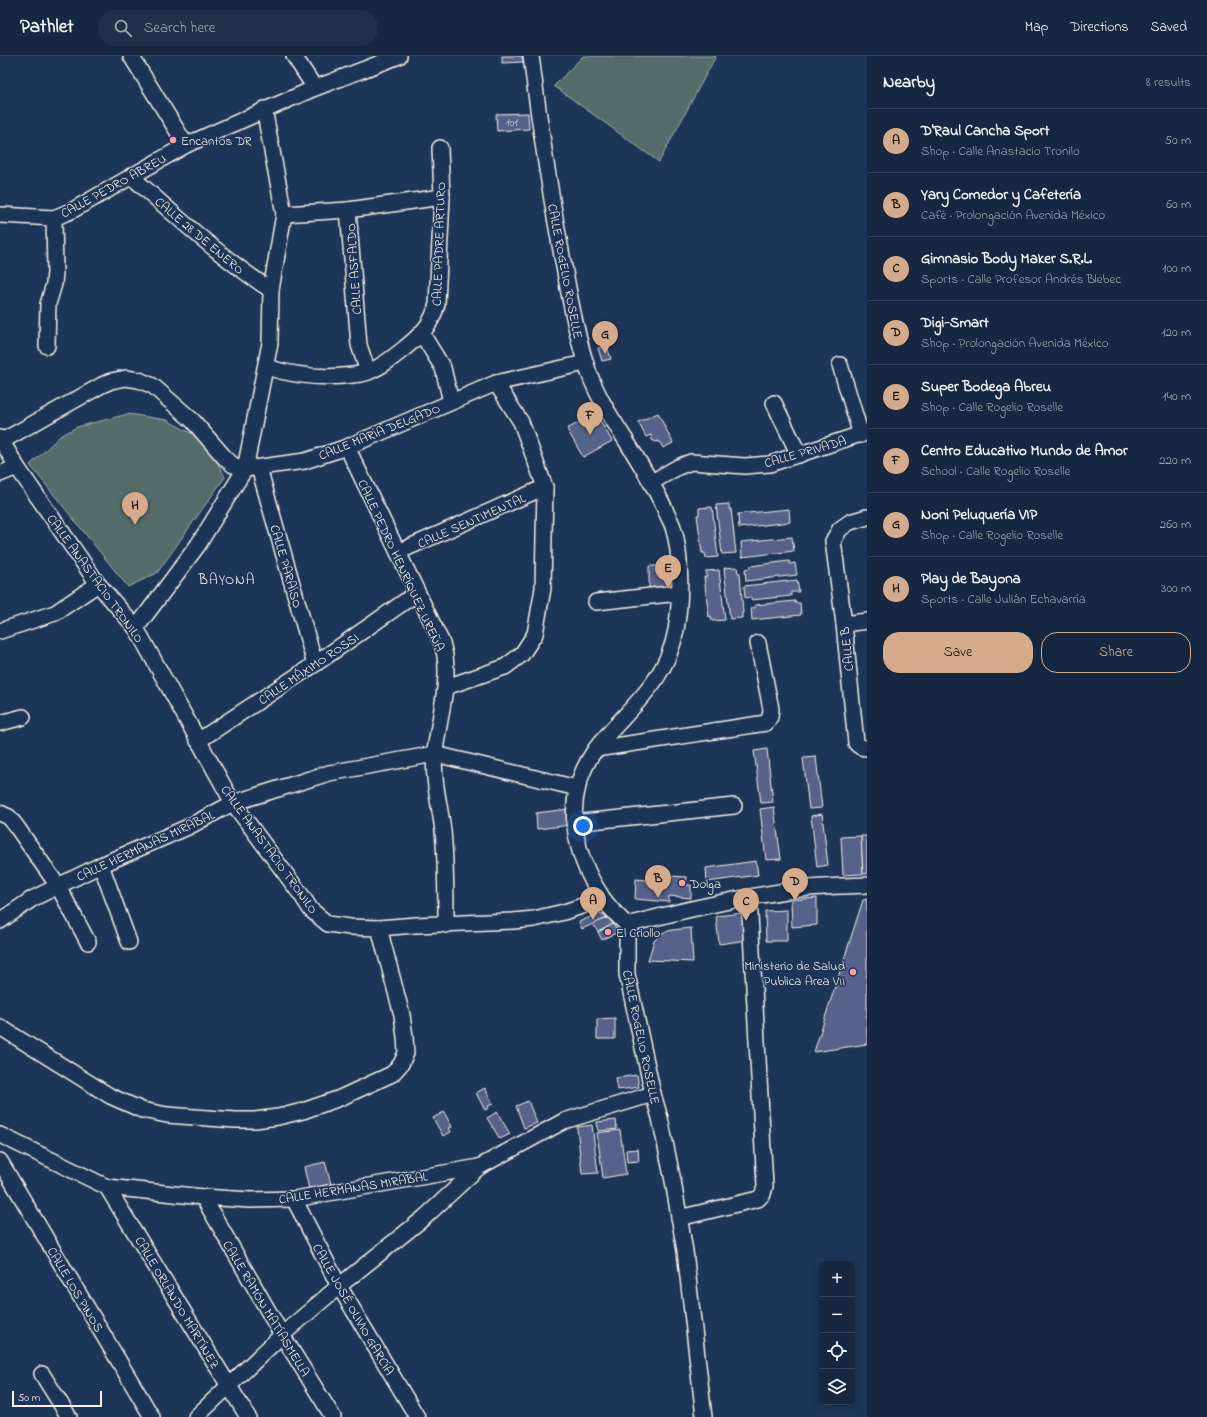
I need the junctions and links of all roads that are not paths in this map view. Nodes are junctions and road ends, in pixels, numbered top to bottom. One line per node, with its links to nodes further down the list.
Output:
1 (131, 56): 7 (street)
2 (294, 56): 5 (street)
3 (399, 56): 5 (street, CALLE PEDRO ABREU)
4 (531, 56): 18 (street, CALLE ROGELIO ROSELLE)
5 (314, 88): 6 (street, CALLE PEDRO ABREU)
6 (264, 109): 7 (street, CALLE PEDRO ABREU); 12 (street)
7 (186, 145): 9 (street, CALLE PEDRO ABREU)
8 (440, 148): 10 (street, CALLE PADRE ARTURO)
9 (131, 176): 14 (street, CALLE PEDRO ABREU); 15 (street, CALLE 28 DE ENERO)
10 (442, 198): 11 (street, CALLE ASFALDO); 16 (street, CALLE PADRE ARTURO)
11 (348, 210): 12 (street); 21 (street, CALLE ASFALDO)
12 (284, 214): 15 (street)
13 (0, 215): 14 (street, CALLE PEDRO ABREU)
14 (54, 218): 17 (street)
15 (271, 290): 20 (street)
16 (422, 334): 21 (street, CALLE PADRE ARTURO); 23 (street)
17 (47, 346)
18 (585, 363): 22 (street, CALLE MARÍA DELGADO); 32 (street, CALLE ROGELIO ROSELLE)
19 (840, 365): 25 (street)
20 (266, 367): 21 (street, CALLE PADRE ARTURO); 30 (street)
21 (368, 372)
22 (496, 383): 23 (street, CALLE MARÍA DELGADO); 33 (street)
23 (451, 402): 27 (street, CALLE MARÍA DELGADO)
24 (774, 403): 28 (street)
25 (864, 433): 28 (street, CALLE PRIVADA)
26 (1, 440): 29 (street, CALLE ANASTACIO TRONILO); 30 (street)
27 (347, 448): 30 (street, CALLE MARÍA DELGADO); 35 (street, CALLE PEDRO HENRÍQUEZ UREÑA)
28 (799, 456): 32 (street, CALLE PRIVADA)
29 (16, 467): 31 (street); 36 (street, CALLE ANASTACIO TRONILO)
30 (252, 468): 42 (street); 45 (street, CALLE PARAÍSO)
31 (0, 474)
32 (652, 482): 38 (street, CALLE ROGELIO ROSELLE)
33 (544, 487): 35 (street, CALLE SENTIMENTAL); 46 (street)
34 (867, 517): 41 (street, CALLE B)
35 (398, 552): 37 (street, CALLE PEDRO HENRÍQUEZ UREÑA)
36 (98, 584): 42 (street, CALLE ANASTACIO TRONILO); 43 (street)
37 (417, 593): 45 (street, CALLE MÁXIMO ROSSI); 46 (street, CALLE PEDRO HENRÍQUEZ UREÑA)
38 (679, 593): 39 (street); 51 (street, CALLE ROGELIO ROSELLE)
39 (596, 602)
40 (867, 621): 41 (street)
41 (844, 624): 50 (street, CALLE B)
42 (136, 628): 49 (street, CALLE ANASTACIO TRONILO)
43 (0, 631)
44 (758, 643): 51 (street)
45 (315, 664): 49 (street, CALLE MÁXIMO ROSSI)
46 (446, 687): 52 (street, CALLE PEDRO HENRÍQUEZ UREÑA)
47 (23, 717): 48 (street)
48 (0, 723)
49 (198, 741): 54 (street, CALLE ANASTACIO TRONILO)
50 (867, 748)
51 (596, 749): 53 (street, CALLE ROGELIO ROSELLE)
52 (435, 754): 53 (street, CALLE HERMANAS MIRABAL); 54 (street, CALLE HERMANAS MIRABAL); 64 (street, CALLE PEDRO HENRÍQUEZ UREÑA)
53 (577, 788): 57 (street, CALLE ROGELIO ROSELLE)
54 (233, 802): 58 (street, CALLE HERMANAS MIRABAL); 66 (street, CALLE ANASTACIO TRONILO)
55 (734, 806): 57 (street)
56 (0, 813): 60 (street)
57 (574, 824): 62 (street, CALLE ROGELIO ROSELLE)
58 (101, 865): 60 (street, CALLE HERMANAS MIRABAL); 68 (street)
59 (867, 885): 61 (street)
60 (58, 886): 63 (street, CALLE HERMANAS MIRABAL); 67 (street)
61 (749, 897): 65 (street); 77 (street)
62 (603, 899): 64 (street, CALLE ANASTACIO TRONILO); 65 (street, CALLE ROGELIO ROSELLE)
63 (0, 921)
64 (446, 925): 66 (street, CALLE ANASTACIO TRONILO)
65 (627, 925): 70 (street, CALLE ROGELIO ROSELLE)
66 (379, 928): 69 (street)
67 (88, 942)
68 (130, 942)
69 (0, 1027)
70 (652, 1094): 73 (street); 77 (street, CALLE ROGELIO ROSELLE)
71 (0, 1135): 74 (street, CALLE HERMANAS MIRABAL)
72 (0, 1161): 83 (street, CALLE LOS PINOS)
73 (479, 1167): 76 (street, CALLE HERMANAS MIRABAL); 78 (street)
74 (107, 1188): 75 (street, CALLE HERMANAS MIRABAL); 81 (street, CALLE ORLANDO MARTÍNEZ)
75 (203, 1198): 76 (street, CALLE HERMANAS MIRABAL); 79 (street, CALLE RAMÓN MATÍASMELLA)
76 (294, 1199): 78 (street, CALLE JOSÉ OLIVIO GARCÍA)
77 (679, 1218): 88 (street, CALLE ROGELIO ROSELLE)
78 (339, 1286): 79 (street); 87 (street, CALLE JOSÉ OLIVIO GARCÍA)
79 (282, 1335): 81 (street); 86 (street, CALLE RAMÓN MATÍASMELLA)
80 (42, 1374): 82 (street)
81 (229, 1386): 84 (street); 85 (street, CALLE ORLANDO MARTÍNEZ)
82 (69, 1417)
83 (152, 1417)
84 (196, 1417)
85 (248, 1417)
86 (333, 1417)
87 (417, 1417)
88 (704, 1417)

